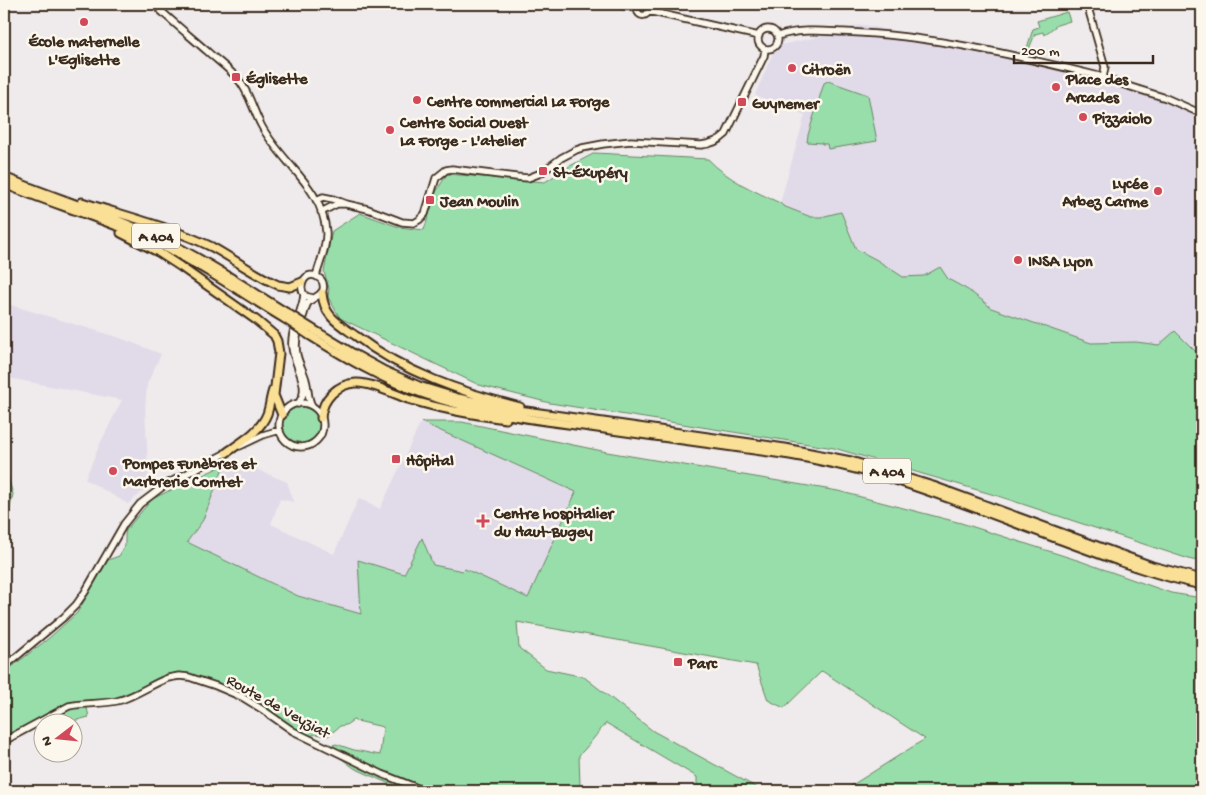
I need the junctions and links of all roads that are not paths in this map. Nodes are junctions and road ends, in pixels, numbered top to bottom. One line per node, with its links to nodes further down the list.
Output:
1 (154, 4): 12 (main road)
2 (615, 4): 4 (main road)
3 (1087, 4): 7 (main road)
4 (758, 36): 5 (main road); 6 (main road)
5 (778, 36): 6 (main road); 7 (main road)
6 (765, 49): 13 (main road)
7 (1103, 78): 8 (main road)
8 (1202, 114)
9 (4, 177): 10 (highway, A 404)
10 (14, 182): 17 (highway); 21 (highway, A 404)
11 (4, 184): 15 (highway, A 404)
12 (316, 200): 13 (main road); 14 (main road)
13 (346, 204): 14 (main road)
14 (321, 212): 16 (main road)
15 (92, 217): 21 (highway, A 404); 23 (highway)
16 (316, 276): 17 (main road); 19 (main road)
17 (302, 282): 18 (main road)
18 (304, 294): 20 (main road); 24 (main road)
19 (322, 294): 20 (main road); 27 (highway)
20 (313, 298): 25 (main road)
21 (286, 316): 22 (highway, A 404, bridge)
22 (310, 332): 27 (highway, A 404); 29 (highway, A 404)
23 (277, 376): 26 (highway); 31 (highway)
24 (298, 404): 25 (main road); 26 (main road)
25 (312, 406): 28 (main road)
26 (282, 415): 30 (main road)
27 (559, 416): 32 (highway, A 404)
28 (321, 418): 29 (highway); 30 (main road)
29 (577, 425): 33 (highway, A 404)
30 (280, 430): 31 (main road)
31 (226, 453): 34 (main road)
32 (1202, 579)
33 (1202, 585)
34 (4, 667)
35 (4, 741): 36 (main road, Route de Veyziat)
36 (422, 791)

